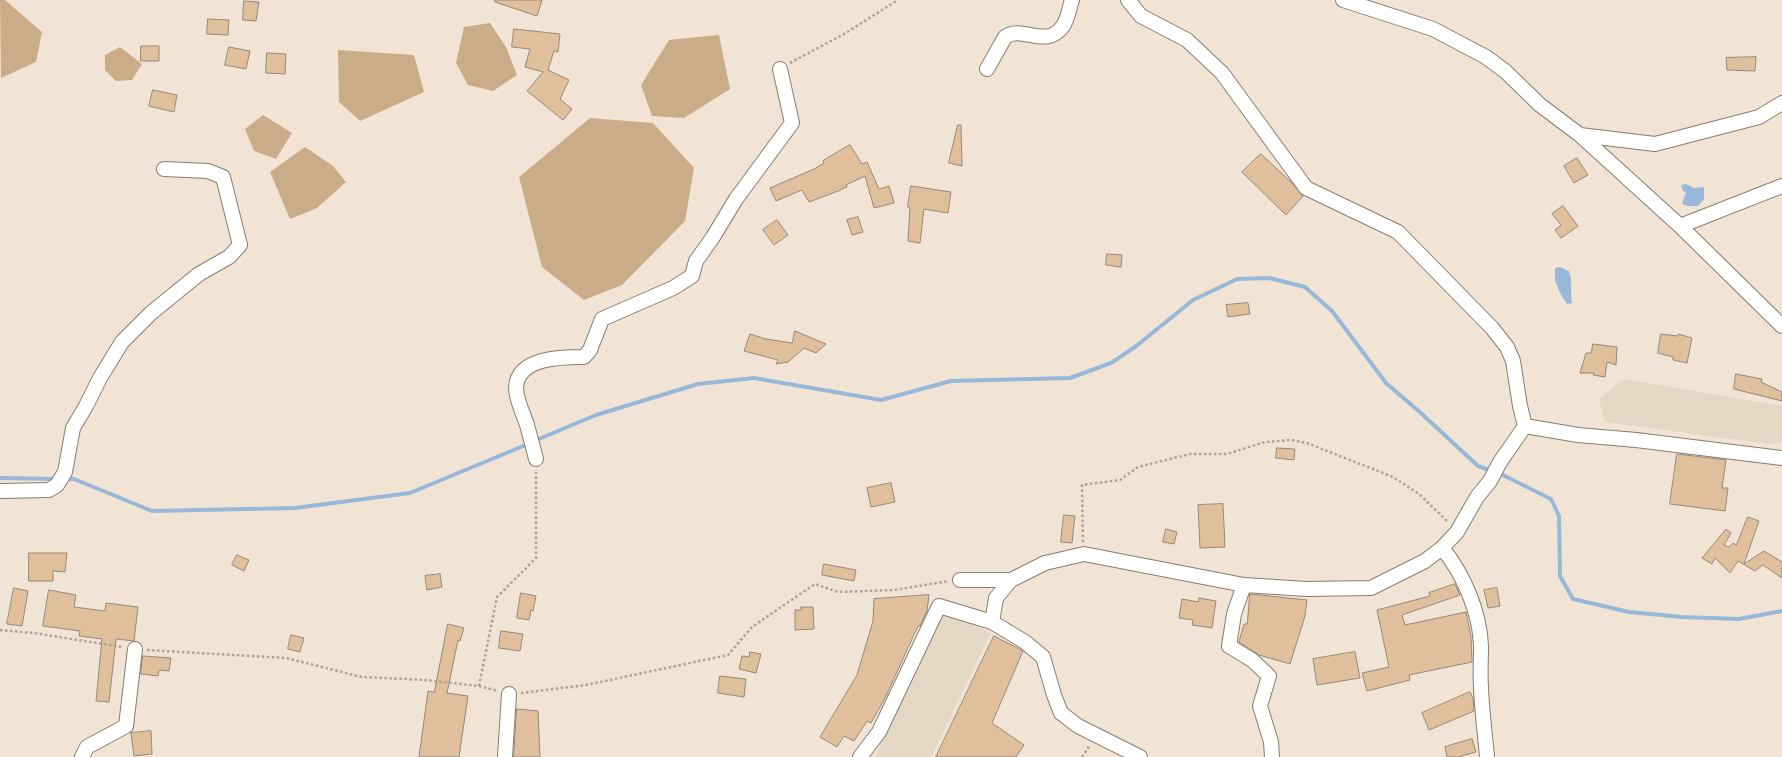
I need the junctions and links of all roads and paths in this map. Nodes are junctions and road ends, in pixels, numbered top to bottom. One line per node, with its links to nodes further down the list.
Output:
1 (898, 0): 5 (path)
2 (1072, 0): 6 (street)
3 (1128, 0): 13 (street)
4 (1350, 1): 8 (street)
5 (780, 69): 15 (street)
6 (987, 69)
7 (1782, 103): 8 (street)
8 (1580, 135): 11 (street)
9 (164, 169): 16 (street)
10 (1782, 186): 11 (street)
11 (1680, 226): 12 (street)
12 (1782, 326)
13 (1525, 426): 14 (street); 17 (street)
14 (1782, 458)
15 (536, 459): 26 (path)
16 (0, 491)
17 (1457, 532): 18 (street); 19 (path)
18 (1442, 548): 22 (street); 33 (street)
19 (1084, 554): 21 (street); 22 (street)
20 (960, 580): 21 (street); 27 (path)
21 (1012, 580): 23 (street)
22 (1244, 585): 32 (street)
23 (992, 622): 30 (street); 31 (street)
24 (0, 630): 25 (path)
25 (134, 649): 26 (path); 28 (street)
26 (478, 686): 27 (path)
27 (509, 694): 29 (street)
28 (82, 757)
29 (505, 757)
30 (860, 757)
31 (1140, 757)
32 (1272, 757)
33 (1487, 757)

